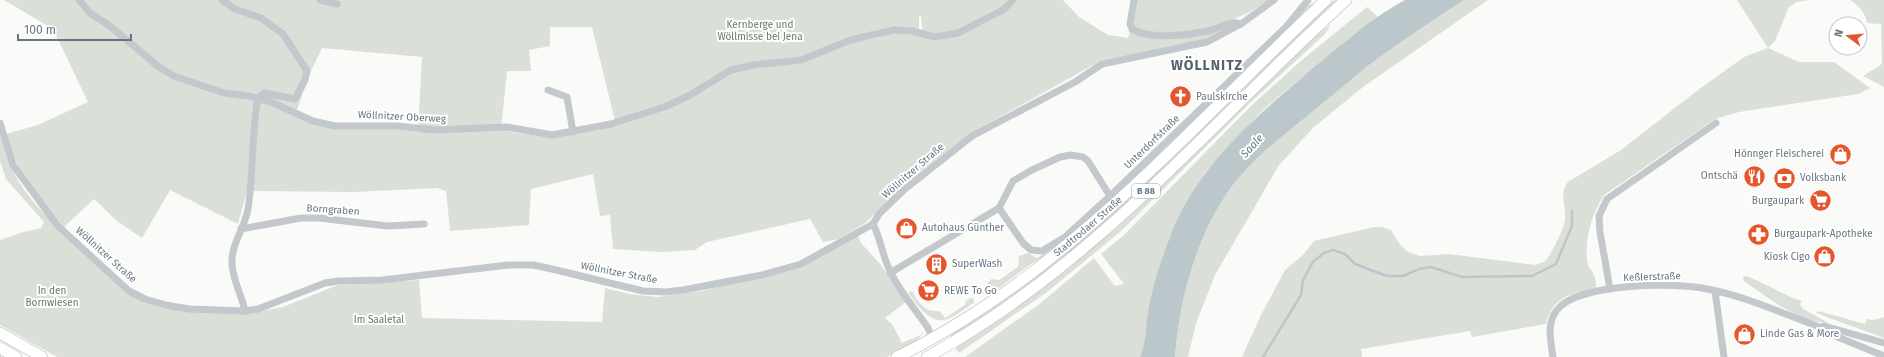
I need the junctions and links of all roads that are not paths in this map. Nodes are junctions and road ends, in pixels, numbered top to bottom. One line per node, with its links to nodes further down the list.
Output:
1 (79, 0): 13 (street, Wöllnitzer Oberweg)
2 (222, 0): 13 (street, Wöllnitzer Oberweg)
3 (320, 0): 10 (street)
4 (1013, 0): 16 (street, Wöllnitzer Oberweg)
5 (1134, 0): 11 (street)
6 (1274, 0): 11 (street, Wöllnitzer Straße)
7 (1308, 0): 17 (street, Unterdorfstraße)
8 (1326, 0): 28 (main road, Stadtrodaer Straße / B 88)
9 (1346, 0): 31 (main road, Stadtrodaer Straße / B 88)
10 (337, 4)
11 (1241, 24): 20 (street, Wöllnitzer Straße)
12 (548, 90): 16 (street)
13 (258, 98): 16 (street, Wöllnitzer Oberweg); 21 (street)
14 (0, 123): 25 (street, Wöllnitzer Straße)
15 (1716, 123): 23 (street)
16 (573, 132)
17 (1110, 196): 18 (street, Unterdorfstraße); 18 (street)
18 (999, 208): 22 (street)
19 (424, 224): 21 (street, Borngraben)
20 (872, 224): 22 (street); 25 (street, Wöllnitzer Straße)
21 (241, 229): 25 (street)
22 (890, 272): 28 (street)
23 (1610, 289): 24 (street, Keßlerstraße); 36 (street, Keßlerstraße)
24 (1715, 290): 26 (street, Keßlerstraße); 37 (street)
25 (245, 312)
26 (1820, 328): 29 (street, Keßlerstraße); 32 (street, Keßlerstraße)
27 (0, 333): 34 (main road)
28 (932, 338): 31 (main road); 35 (main road, Stadtrodaer Straße / B 88)
29 (1884, 343)
30 (0, 348): 33 (main road)
31 (932, 354)
32 (1884, 356)
33 (16, 357)
34 (42, 357)
35 (897, 357)
36 (1553, 357)
37 (1724, 357)

